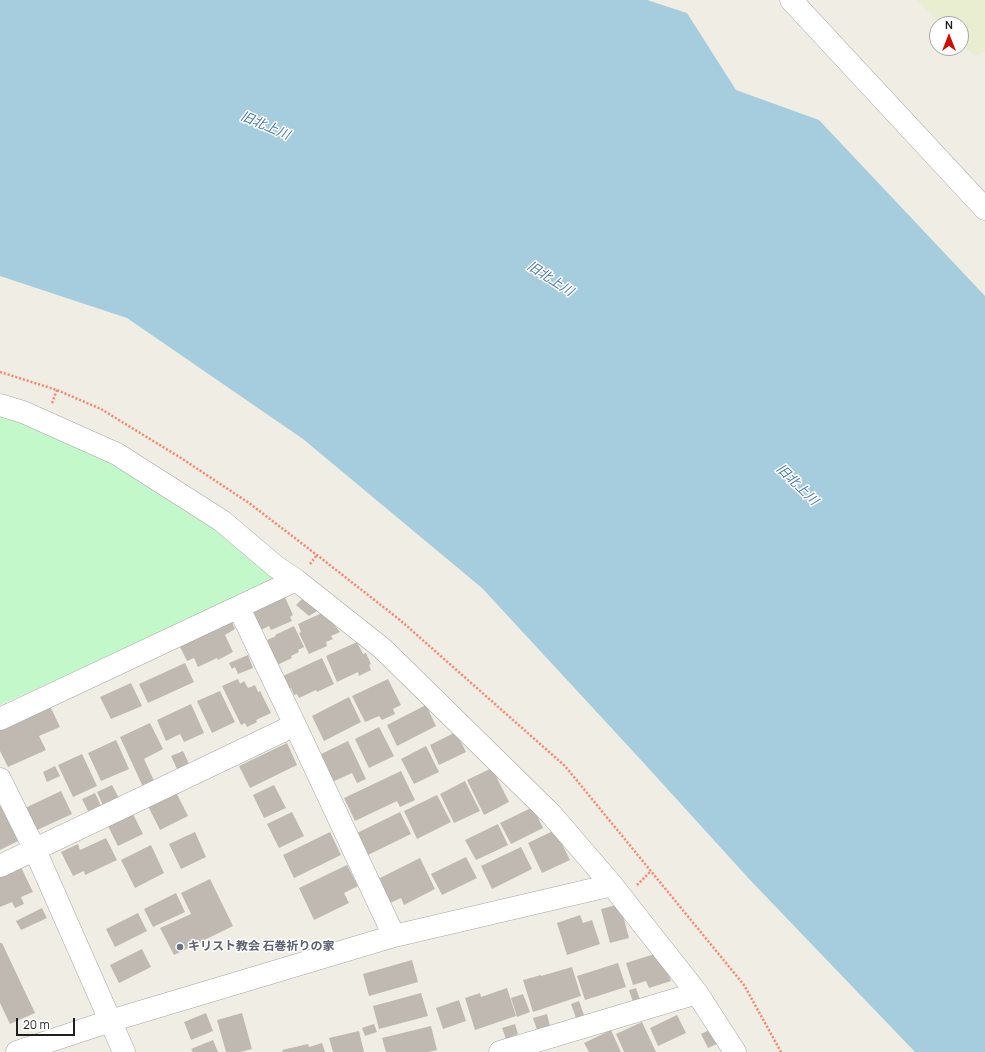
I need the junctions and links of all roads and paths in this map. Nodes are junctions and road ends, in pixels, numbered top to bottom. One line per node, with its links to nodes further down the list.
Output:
1 (791, 0): 2 (street)
2 (985, 209)
3 (0, 405): 4 (street)
4 (296, 580): 5 (street); 11 (street)
5 (239, 608): 6 (street); 7 (street)
6 (0, 720)
7 (296, 725): 9 (street); 12 (street)
8 (0, 779): 9 (street)
9 (35, 850): 10 (street); 14 (street)
10 (0, 866)
11 (612, 885): 12 (street); 13 (street)
12 (394, 936): 14 (street)
13 (697, 993): 17 (street); 18 (street)
14 (110, 1021): 15 (street); 16 (street)
15 (26, 1051)
16 (124, 1052)
17 (500, 1052)
18 (735, 1052)

